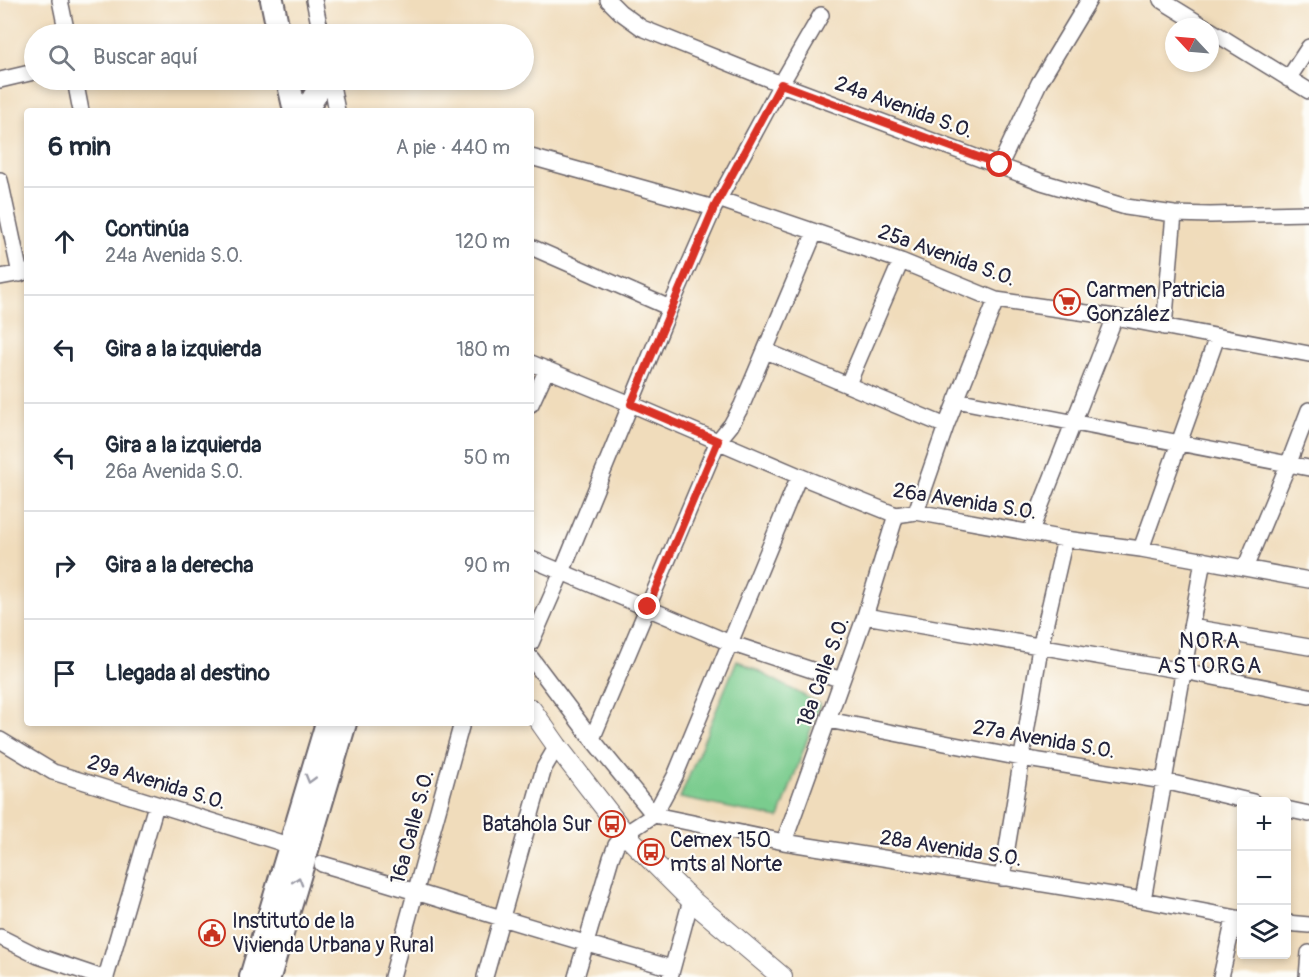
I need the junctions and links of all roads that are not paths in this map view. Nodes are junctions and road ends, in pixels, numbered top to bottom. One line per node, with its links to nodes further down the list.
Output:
1 (60, 0): 9 (street)
2 (272, 0): 10 (highway)
3 (314, 0): 11 (street)
4 (608, 0): 17 (street, 24a Avenida S.O.)
5 (1089, 0): 28 (street)
6 (1161, 0): 8 (street)
7 (821, 15): 17 (street)
8 (1190, 18)
9 (65, 24)
10 (277, 24)
11 (319, 24)
12 (1219, 36): 16 (street)
13 (1309, 47): 16 (street)
14 (24, 74): 15 (street)
15 (0, 80)
16 (1288, 80): 22 (street)
17 (781, 84): 28 (street, 24a Avenida S.O.); 30 (street)
18 (77, 90): 23 (street)
19 (290, 90): 24 (highway)
20 (318, 90): 25 (highway)
21 (333, 90): 26 (street)
22 (1309, 91)
23 (80, 108)
24 (294, 108)
25 (308, 108)
26 (336, 108)
27 (534, 158): 30 (street, 25a Avenida S.O.)
28 (1000, 165): 31 (street, 24a Avenida S.O.)
29 (0, 180): 36 (street)
30 (716, 203): 33 (street, 25a Avenida S.O.); 39 (street)
31 (1174, 213): 32 (street, 24a Avenida S.O.); 41 (street)
32 (1309, 213)
33 (815, 232): 35 (street, 25a Avenida S.O.); 43 (street)
34 (534, 248): 39 (street)
35 (901, 261): 38 (street, 25a Avenida S.O.); 47 (street)
36 (23, 273): 37 (street)
37 (0, 277)
38 (996, 300): 40 (street, 25a Avenida S.O.); 49 (street)
39 (670, 308): 50 (street)
40 (1115, 317): 41 (street, 25a Avenida S.O.); 52 (street)
41 (1164, 327): 42 (street, 25a Avenida S.O.)
42 (1217, 337): 44 (street, 25a Avenida S.O.); 55 (street)
43 (766, 351): 47 (street); 54 (street)
44 (1309, 354)
45 (534, 364): 46 (street, 26a Avenida S.O.)
46 (547, 369): 48 (street); 50 (street, 26a Avenida S.O.)
47 (848, 384): 53 (street)
48 (534, 397)
49 (956, 400): 52 (street); 53 (street)
50 (631, 404): 54 (street, 26a Avenida S.O.); 67 (street)
51 (1309, 410): 56 (street)
52 (1072, 422): 55 (street); 61 (street)
53 (946, 426): 59 (street)
54 (718, 441): 58 (street, 26a Avenida S.O.); 69 (street)
55 (1179, 443): 56 (street); 63 (street)
56 (1288, 465): 57 (street); 66 (street)
57 (1309, 468)
58 (799, 476): 60 (street, 26a Avenida S.O.); 73 (street)
59 (916, 512): 60 (street, 26a Avenida S.O.); 61 (street, 26a Avenida S.O.)
60 (896, 515): 70 (street, 18a Calle S.O.)
61 (1030, 533): 62 (street, 26a Avenida S.O.)
62 (1065, 539): 63 (street, 26a Avenida S.O.); 75 (street)
63 (1141, 549): 65 (street, 26a Avenida S.O.)
64 (534, 560): 67 (street)
65 (1203, 560): 66 (street, 26a Avenida S.O.); 71 (street)
66 (1245, 568): 68 (street, 26a Avenida S.O.)
67 (562, 572): 69 (street); 72 (street)
68 (1309, 580)
69 (648, 607): 73 (street); 85 (street)
70 (865, 616): 75 (street); 78 (street, 18a Calle S.O.)
71 (1191, 627): 74 (street); 77 (street)
72 (534, 636)
73 (730, 643): 78 (street); 94 (street)
74 (1309, 647)
75 (1040, 648): 77 (street); 88 (street)
76 (534, 662): 85 (street)
77 (1183, 671): 79 (street); 89 (street)
78 (842, 680): 81 (street, 18a Calle S.O.)
79 (1309, 696)
80 (534, 713): 87 (main road)
81 (828, 720): 88 (street, 27a Avenida S.O.); 96 (street, 18a Calle S.O.)
82 (327, 726): 97 (highway, one-way to 97)
83 (344, 726): 97 (highway)
84 (461, 726): 99 (street, 16a Calle S.O.)
85 (592, 739): 94 (street)
86 (0, 740): 91 (street, 29a Avenida S.O.)
87 (557, 746): 95 (main road); 102 (street)
88 (1021, 758): 89 (street, 27a Avenida S.O.); 98 (street)
89 (1164, 781): 90 (street, 27a Avenida S.O.); 101 (street)
90 (1237, 797)
91 (156, 805): 97 (street, 29a Avenida S.O.); 113 (street)
92 (1291, 810): 93 (street)
93 (1309, 814)
94 (654, 815): 95 (street); 96 (street, 28a Avenida S.O.)
95 (625, 834): 100 (main road); 108 (street)
96 (784, 842): 98 (street, 28a Avenida S.O.)
97 (307, 854): 99 (street, 29a Avenida S.O.); 114 (highway); 115 (highway, one-way to 97)
98 (1002, 878): 101 (street, 28a Avenida S.O.)
99 (417, 891): 102 (street, 29a Avenida S.O.); 116 (street, 16a Calle S.O.)
100 (691, 900): 110 (street); 111 (main road)
101 (1143, 900): 103 (street, 28a Avenida S.O.)
102 (501, 917): 108 (street, 29a Avenida S.O.); 117 (street)
103 (1237, 919)
104 (1237, 922): 119 (street)
105 (1291, 924): 106 (street)
106 (1309, 926)
107 (0, 937): 112 (street)
108 (585, 944): 110 (street, 29a Avenida S.O.); 118 (street)
109 (1309, 953): 120 (street)
110 (671, 973)
111 (776, 975)
112 (100, 977)
113 (106, 977)
114 (251, 977)
115 (269, 977)
116 (392, 977)
117 (485, 977)
118 (576, 977)
119 (1221, 977)
120 (1307, 977)

